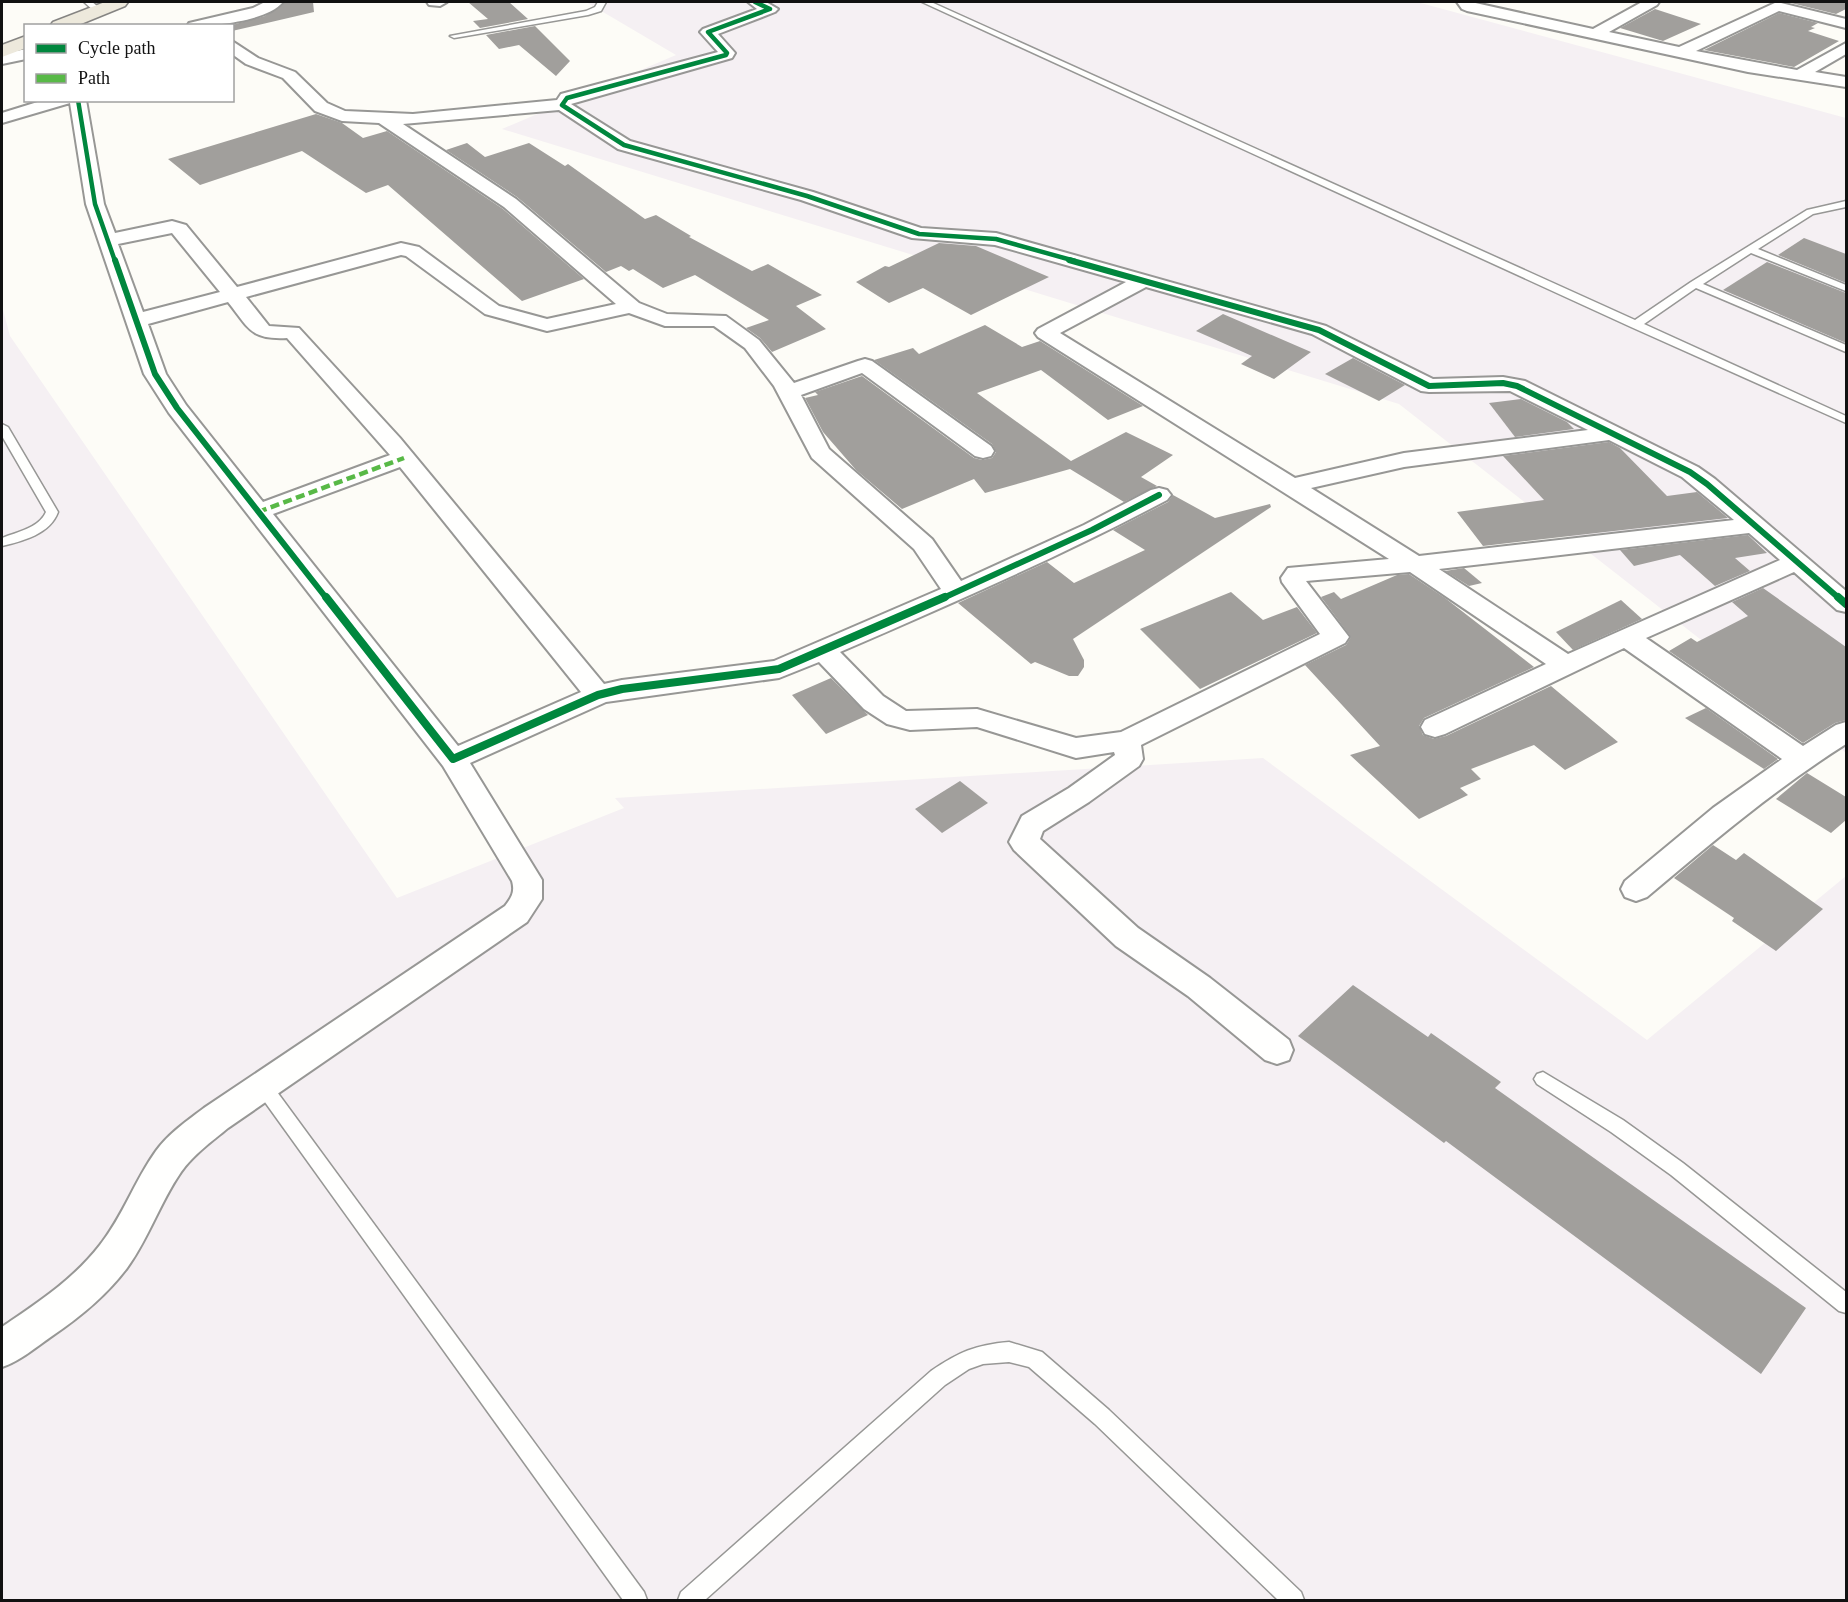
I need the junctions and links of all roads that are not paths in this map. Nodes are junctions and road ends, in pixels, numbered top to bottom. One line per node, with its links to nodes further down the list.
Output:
1 (118, 2): 10 (main road)
2 (276, 2): 12 (street)
3 (434, 2): 4 (street)
4 (440, 2)
5 (602, 2): 15 (lane)
6 (755, 2): 27 (street)
7 (926, 2): 39 (lane)
8 (1464, 2): 14 (street)
9 (1653, 2): 14 (street)
10 (90, 13): 11 (main road)
11 (64, 24)
12 (212, 24)
13 (1846, 24): 20 (street)
14 (1596, 33): 20 (street)
15 (454, 36)
16 (24, 42): 19 (main road)
17 (234, 48): 29 (street)
18 (1846, 48): 23 (street)
19 (2, 52)
20 (1682, 52): 23 (street)
21 (24, 54): 22 (street)
22 (2, 59)
23 (1797, 76): 24 (street)
24 (1846, 82)
25 (57, 102): 28 (street)
26 (78, 102): 31 (street)
27 (562, 105): 29 (street); 33 (street)
28 (2, 118)
29 (383, 118): 37 (street)
30 (1846, 204): 32 (lane)
31 (108, 240): 36 (street); 38 (street)
32 (1752, 250): 34 (lane); 35 (lane)
33 (1143, 281): 44 (street); 47 (street)
34 (1695, 284): 39 (lane); 40 (lane)
35 (1846, 288)
36 (231, 294): 37 (street); 38 (street); 46 (street)
37 (632, 307): 41 (street)
38 (135, 321): 49 (street)
39 (1635, 325): 42 (lane)
40 (1846, 349)
41 (789, 392): 45 (street); 54 (street)
42 (1846, 420)
43 (2, 427): 51 (lane)
44 (1614, 433): 47 (street); 50 (street)
45 (983, 451)
46 (404, 458): 49 (street); 59 (street)
47 (1293, 485): 53 (street)
48 (1159, 495): 54 (street)
49 (258, 512): 63 (street)
50 (1754, 525): 52 (street); 53 (street)
51 (2, 542)
52 (1795, 562): 55 (street); 56 (street)
53 (1416, 564): 58 (street); 62 (street)
54 (956, 592): 57 (street)
55 (1846, 604)
56 (1626, 637): 58 (street); 64 (street)
57 (823, 650): 59 (street); 62 (street)
58 (1566, 665): 60 (street)
59 (598, 696): 63 (street)
60 (1435, 727)
61 (1846, 732): 64 (street)
62 (1126, 741): 66 (street)
63 (453, 759): 68 (street)
64 (1800, 760): 65 (street)
65 (1636, 889)
66 (1277, 1050)
67 (1543, 1078): 69 (lane)
68 (263, 1086): 70 (street); 71 (lane)
69 (1846, 1304)
70 (2, 1349)
71 (636, 1600)
72 (689, 1600): 73 (lane)
73 (1293, 1600)

